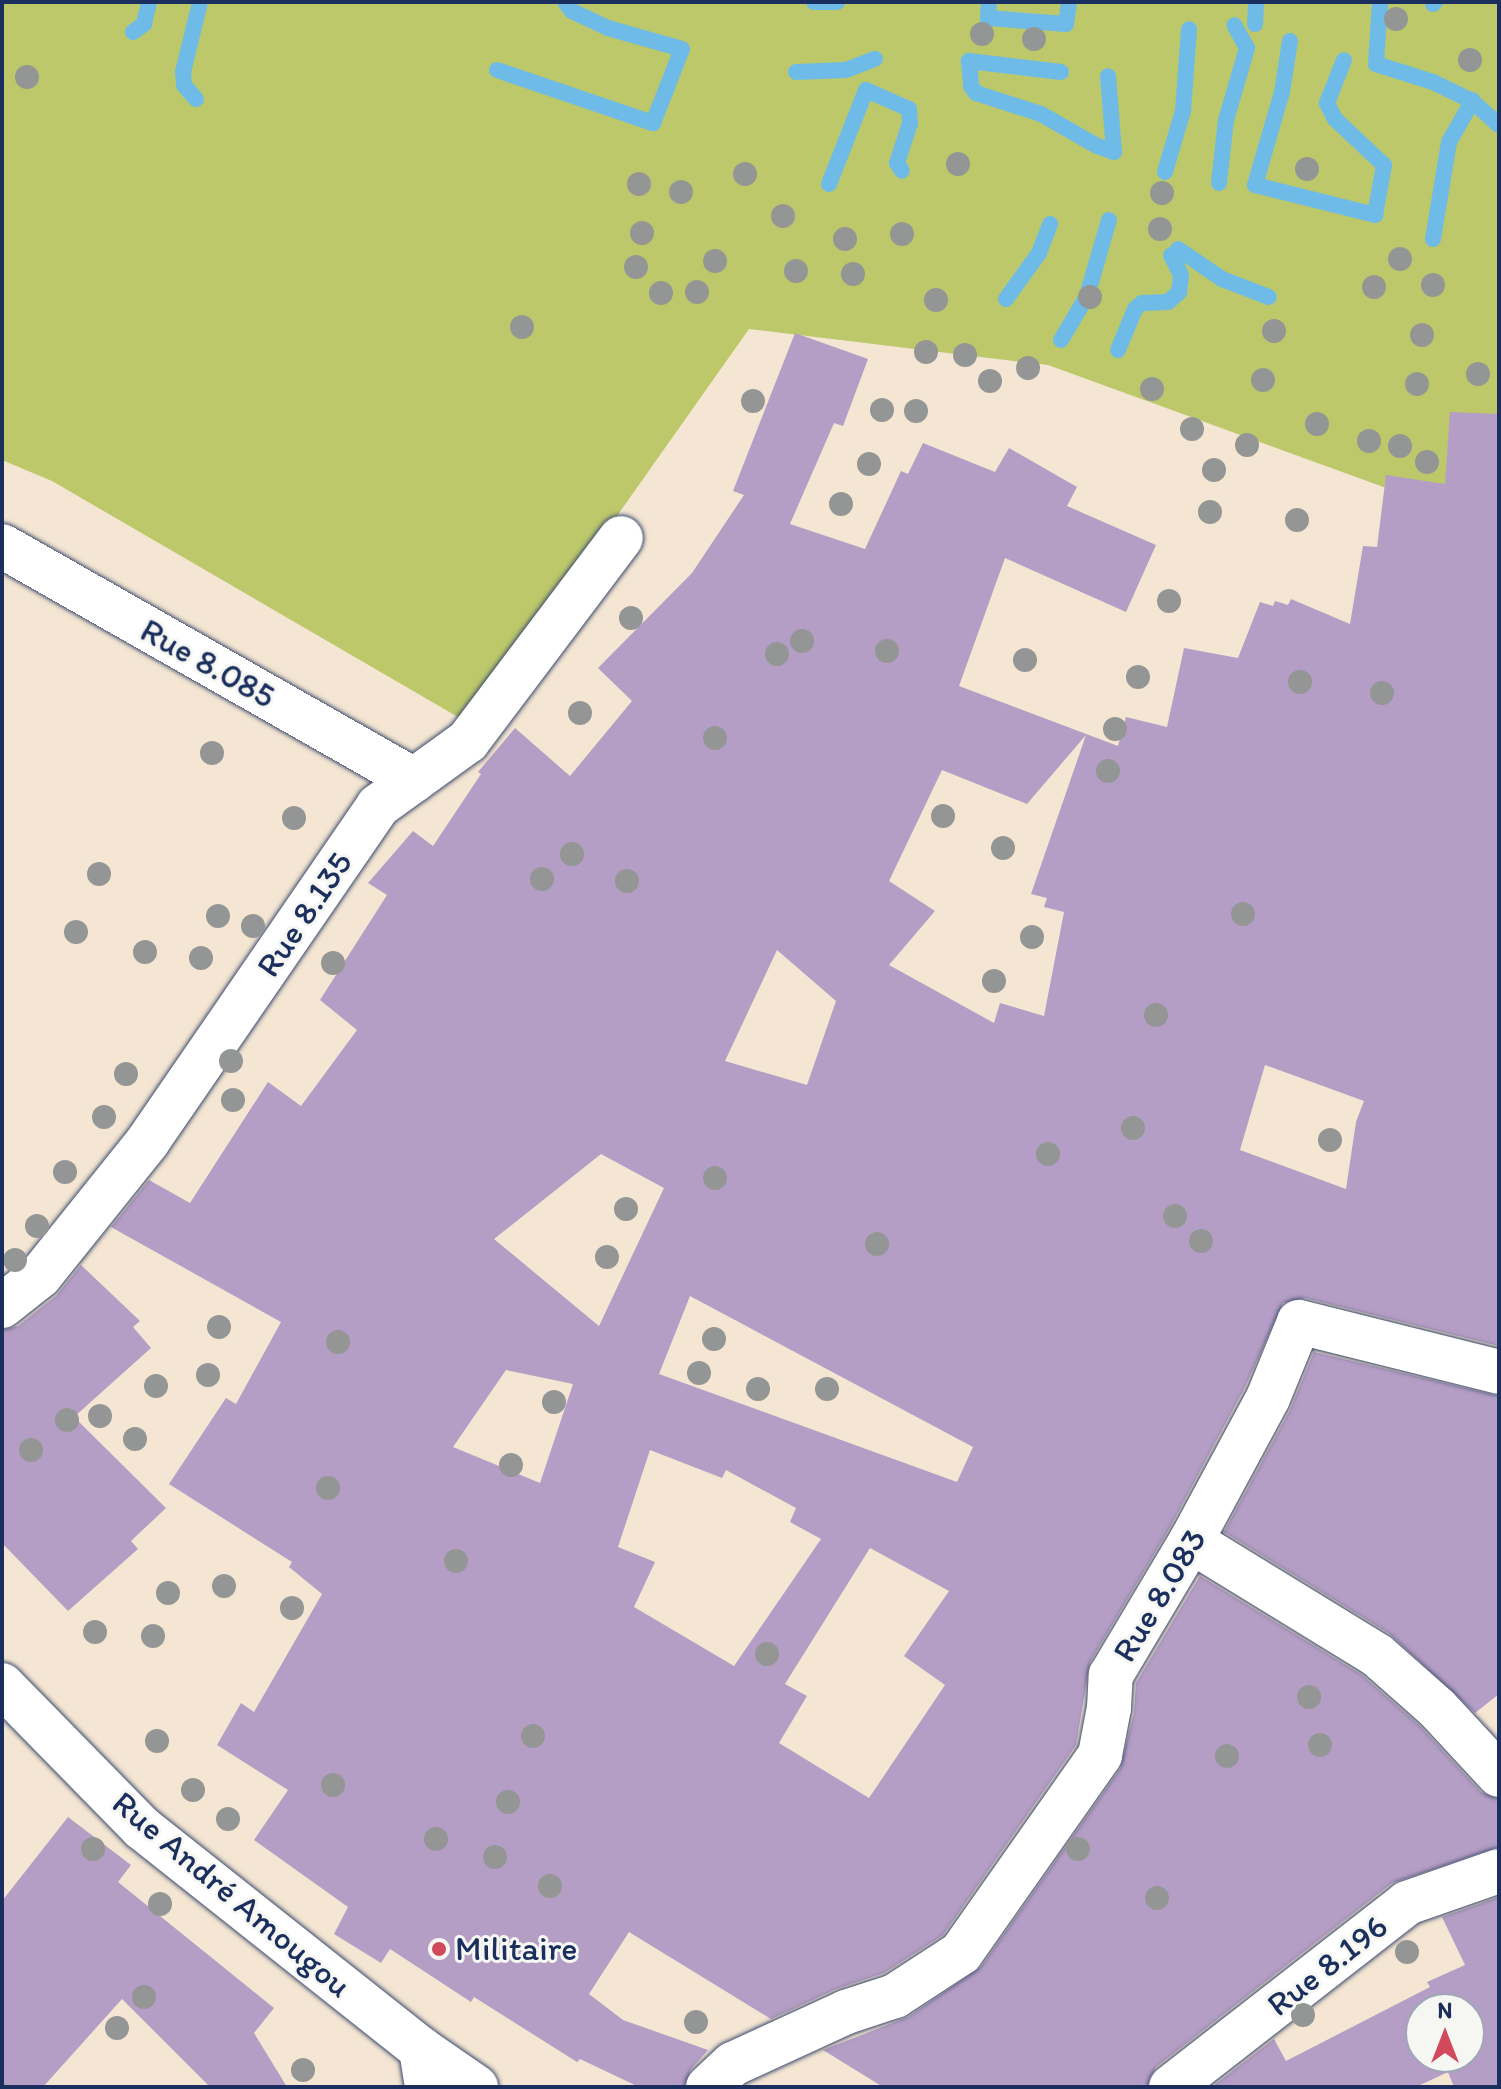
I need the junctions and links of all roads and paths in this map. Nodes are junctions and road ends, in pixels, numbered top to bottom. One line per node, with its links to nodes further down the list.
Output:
1 (621, 538): 3 (street, Rue 8.135)
2 (2, 546): 3 (street, Rue 8.085)
3 (414, 780): 4 (street, Rue 8.135)
4 (2, 1306)
5 (1499, 1372): 6 (street, Rue 8.083)
6 (1191, 1541): 8 (street); 12 (street, Rue 8.083)
7 (2, 1685): 10 (street, Rue André Amougou)
8 (1499, 1775)
9 (1499, 1871): 13 (street, Rue 8.196)
10 (424, 2068): 11 (street, Rue André Amougou)
11 (476, 2087)
12 (708, 2087)
13 (1171, 2087)

